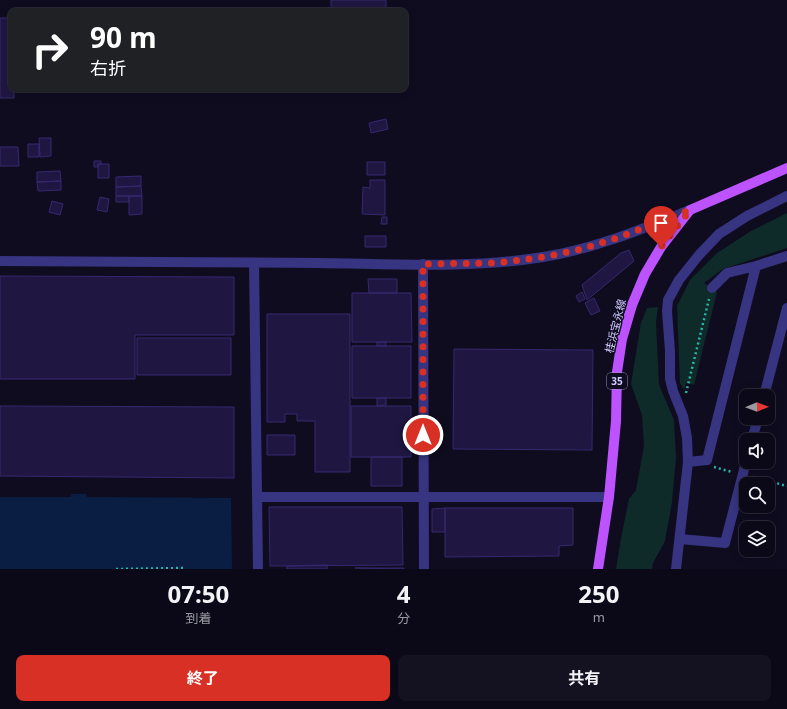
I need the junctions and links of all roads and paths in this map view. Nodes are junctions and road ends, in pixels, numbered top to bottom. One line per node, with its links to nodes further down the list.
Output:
1 (787, 168): 3 (main road, 桂浜宝永線 / 35)
2 (787, 196): 13 (street)
3 (690, 210): 7 (street); 17 (main road, 桂浜宝永線 / 35)
4 (787, 256): 8 (street)
5 (0, 261): 6 (street)
6 (254, 263): 7 (street); 15 (street)
7 (423, 264): 16 (street)
8 (756, 266): 9 (street); 13 (street)
9 (712, 288): 12 (path)
10 (787, 308): 11 (street)
11 (766, 389)
12 (686, 394)
13 (688, 462): 18 (street)
14 (744, 469): 18 (street)
15 (257, 497): 16 (street); 21 (street)
16 (423, 497): 17 (street); 22 (street)
17 (609, 497): 23 (main road, 桂浜宝永線 / 35)
18 (680, 539): 24 (street)
19 (116, 569): 20 (path)
20 (183, 569)
21 (258, 569)
22 (424, 569)
23 (598, 569)
24 (676, 569)

